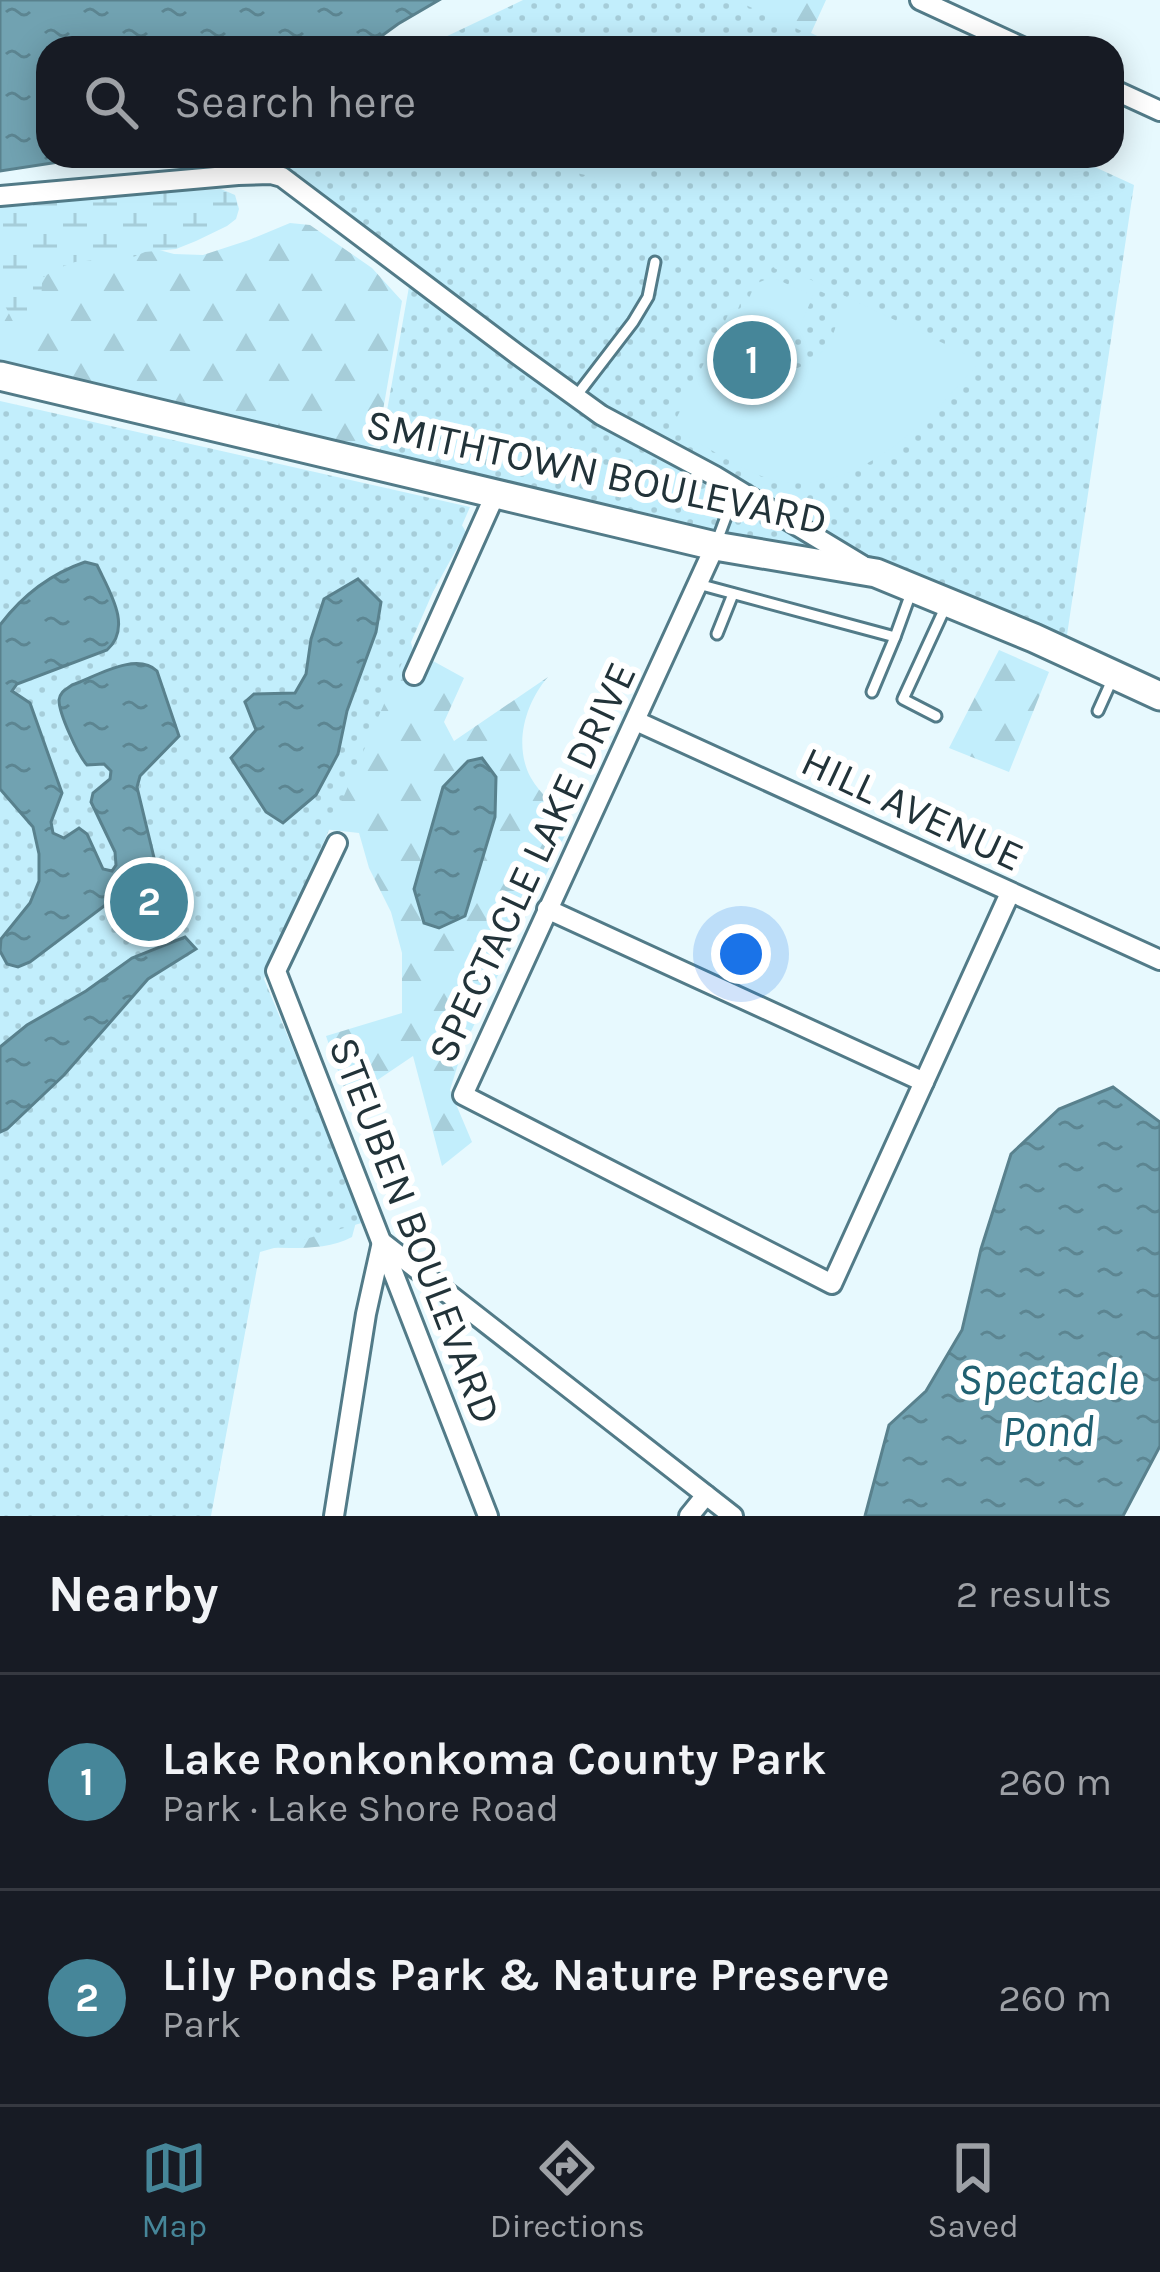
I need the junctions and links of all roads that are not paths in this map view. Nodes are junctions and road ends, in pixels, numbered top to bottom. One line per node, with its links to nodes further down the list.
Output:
1 (920, 0): 2 (street)
2 (998, 36)
3 (1124, 94): 4 (street)
4 (1160, 111)
5 (0, 196): 8 (street)
6 (656, 262): 8 (lane)
7 (0, 376): 10 (main road, SMITHTOWN BOULEVARD)
8 (575, 396): 9 (street)
9 (736, 489): 11 (lane); 12 (street)
10 (495, 495): 11 (main road, SMITHTOWN BOULEVARD); 19 (street)
11 (715, 546): 12 (main road, SMITHTOWN BOULEVARD); 13 (street, SPECTACLE LAKE DRIVE)
12 (876, 573): 14 (main road, SMITHTOWN BOULEVARD)
13 (698, 584): 15 (lane); 25 (street, SPECTACLE LAKE DRIVE)
14 (913, 588): 16 (main road, SMITHTOWN BOULEVARD); 18 (lane)
15 (733, 594): 17 (lane); 18 (lane)
16 (948, 602): 20 (main road, SMITHTOWN BOULEVARD); 24 (lane)
17 (717, 634)
18 (895, 637): 21 (lane)
19 (414, 675)
20 (1114, 675): 22 (main road, SMITHTOWN BOULEVARD); 23 (lane)
21 (872, 692)
22 (1160, 696)
23 (1098, 710)
24 (937, 716)
25 (637, 721): 27 (street, HILL AVENUE); 28 (street, SPECTACLE LAKE DRIVE)
26 (337, 843): 31 (street, STEUBEN BOULEVARD)
27 (1010, 893): 29 (street, HILL AVENUE); 30 (street, SPECTACLE LAKE DRIVE)
28 (548, 909): 30 (street); 30 (street, SPECTACLE LAKE DRIVE)
29 (1160, 960)
30 (924, 1082)
31 (382, 1242): 32 (street); 33 (street); 34 (street, STEUBEN BOULEVARD)
32 (706, 1495): 35 (street); 36 (street)
33 (334, 1516)
34 (488, 1516)
35 (689, 1516)
36 (733, 1516)

